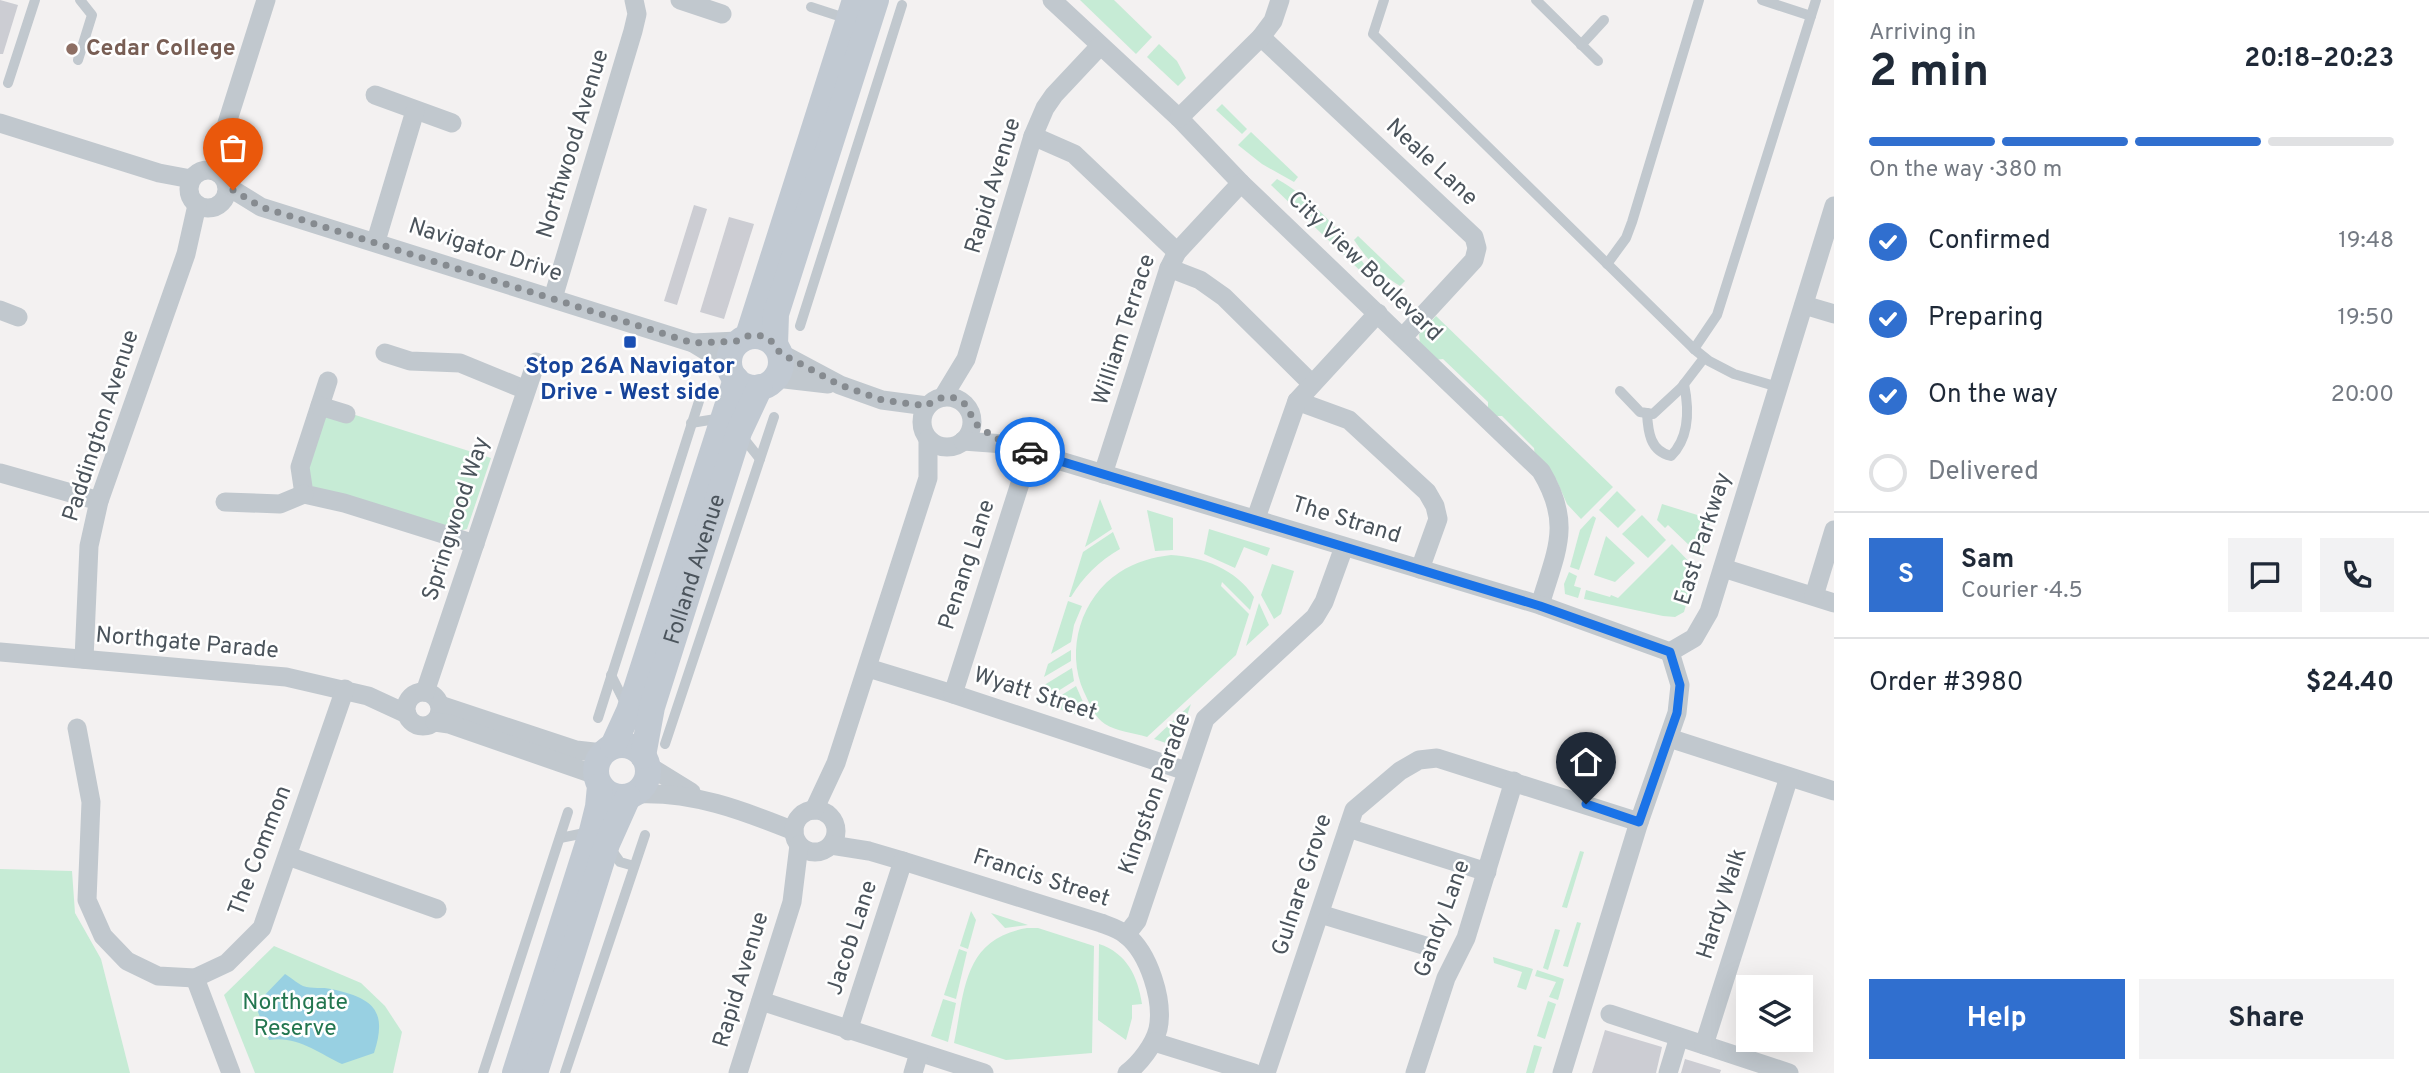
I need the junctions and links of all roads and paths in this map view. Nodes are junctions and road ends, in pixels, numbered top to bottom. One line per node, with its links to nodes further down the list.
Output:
1 (35, 0): 25 (lane)
2 (80, 0): 23 (lane)
3 (266, 0): 33 (street, Paddington Avenue)
4 (680, 0): 16 (street)
5 (1052, 0): 21 (street, City View Boulevard)
6 (1280, 0): 19 (street)
7 (1384, 0): 37 (lane)
8 (1536, 0): 20 (lane)
9 (1699, 0): 37 (lane)
10 (1762, 0): 17 (lane)
11 (1816, 0): 17 (lane)
12 (637, 1): 40 (street, Northwood Avenue)
13 (902, 5): 22 (lane)
14 (811, 7): 15 (lane)
15 (862, 10): 22 (lane); 39 (street, Folland Avenue); 50 (street, Folland Avenue)
16 (722, 14)
17 (1811, 16): 46 (lane)
18 (1604, 20): 20 (lane)
19 (1261, 37): 28 (street); 45 (street, Neale Lane)
20 (1581, 45): 24 (lane)
21 (1100, 46): 28 (street, City View Boulevard); 31 (street, Rapid Avenue)
22 (888, 47): 38 (lane)
23 (78, 60)
24 (1598, 61)
25 (8, 83)
26 (374, 95): 27 (street)
27 (415, 110): 29 (street); 35 (street)
28 (1179, 118): 32 (street, City View Boulevard)
29 (452, 122)
30 (0, 123): 33 (street)
31 (1033, 136): 36 (street); 49 (street, Rapid Avenue)
32 (1241, 183): 36 (street, William Terrace); 42 (street, City View Boulevard)
33 (207, 190): 35 (street, Navigator Drive); 78 (street, Paddington Avenue)
34 (1834, 206): 41 (street, East Parkway)
35 (376, 241): 40 (street, Navigator Drive)
36 (1173, 260): 53 (street); 75 (street, William Terrace)
37 (1607, 264): 46 (lane)
38 (813, 286): 39 (lane); 44 (lane)
39 (782, 296): 50 (street, Folland Avenue)
40 (553, 298): 50 (street, Navigator Drive)
41 (1804, 305): 43 (street); 55 (street, East Parkway)
42 (1378, 313): 45 (street, City View Boulevard); 53 (street)
43 (1834, 314)
44 (800, 326)
45 (1403, 337): 88 (street, City View Boulevard)
46 (1694, 349): 48 (lane)
47 (385, 353): 56 (street)
48 (1704, 358): 54 (lane); 55 (lane)
49 (966, 359): 60 (street, Rapid Avenue); 65 (street, Rapid Avenue)
50 (755, 361): 59 (street); 68 (street, Folland Avenue)
51 (536, 362): 56 (street, Springwood Way)
52 (328, 381): 62 (street)
53 (1312, 384): 61 (street)
54 (1684, 384): 63 (lane); 63 (lane)
55 (1778, 387): 84 (street, East Parkway)
56 (526, 390): 82 (street, Springwood Way)
57 (1620, 391): 63 (lane)
58 (700, 398): 67 (lane)
59 (882, 400): 60 (street); 69 (street)
60 (935, 401): 65 (street); 69 (street)
61 (1297, 401): 80 (street); 85 (street)
62 (320, 406): 64 (street); 77 (street)
63 (1647, 413)
64 (346, 414)
65 (970, 415): 70 (street); 71 (street, The Strand)
66 (774, 416): 73 (lane)
67 (691, 423): 68 (lane); 93 (lane)
68 (732, 425): 73 (lane); 98 (street, Folland Avenue)
69 (925, 434): 70 (street); 76 (street, Rapid Avenue)
70 (957, 444): 71 (street, The Strand); 76 (street, Rapid Avenue)
71 (1004, 444): 72 (street, The Strand)
72 (1030, 452): 75 (street, The Strand); 95 (street, Penang Lane)
73 (760, 459): 96 (lane)
74 (0, 473): 78 (street)
75 (1103, 474): 80 (street, The Strand)
76 (928, 478): 92 (street, Rapid Avenue)
77 (304, 494): 79 (street); 82 (street)
78 (99, 501): 91 (street, Paddington Avenue)
79 (225, 502)
80 (1256, 518): 83 (street, The Strand)
81 (1834, 530): 86 (street)
82 (475, 544): 97 (street, Springwood Way)
83 (1343, 547): 85 (street, The Strand); 104 (street, Kingston Parade)
84 (1723, 568): 86 (street); 90 (street, East Parkway)
85 (1420, 569): 88 (street, The Strand)
86 (1814, 596): 87 (street)
87 (1834, 603)
88 (1540, 606): 90 (street, The Strand)
89 (0, 652): 91 (street, Northgate Parade)
90 (1670, 652): 101 (street)
91 (84, 659): 94 (street, Northgate Parade)
92 (868, 668): 95 (street, Wyatt Street); 113 (street, Rapid Avenue)
93 (611, 675): 98 (lane); 99 (lane)
94 (345, 689): 97 (street, Northgate Parade); 117 (street, The Common)
95 (953, 694): 104 (street, Wyatt Street)
96 (680, 699): 98 (lane); 102 (lane)
97 (424, 706): 103 (street, Northgate Parade)
98 (641, 709): 102 (street, Folland Avenue); 103 (street, Folland Avenue)
99 (598, 718)
100 (77, 728): 125 (street, The Common)
101 (1669, 738): 105 (street); 111 (street)
102 (652, 755): 103 (street); 108 (street); 109 (street, Francis Street)
103 (603, 765): 108 (street); 116 (street, Folland Avenue)
104 (1186, 771): 123 (street, Kingston Parade)
105 (1789, 777): 107 (street); 131 (street, Hardy Walk)
106 (1514, 781): 111 (street, Gulnare Grove); 112 (street, Gulnare Grove); 120 (street, Gandy Lane)
107 (1834, 791)
108 (631, 795): 109 (street, Francis Street); 116 (street, Folland Avenue)
109 (703, 798): 113 (street, Francis Street)
110 (568, 812): 115 (lane)
111 (1639, 822): 145 (street)
112 (1348, 828): 120 (street); 122 (street, Gulnare Grove)
113 (815, 830): 118 (street, Francis Street); 126 (street, Rapid Avenue)
114 (645, 835): 119 (lane)
115 (559, 838): 116 (lane); 134 (lane)
116 (600, 838): 119 (lane); 135 (street, Folland Avenue); 136 (street, Folland Avenue)
117 (288, 856): 121 (street); 125 (street, The Common)
118 (904, 861): 123 (street, Francis Street); 128 (street, Jacob Lane)
119 (634, 866): 137 (lane)
120 (1487, 872): 144 (street, Gandy Lane)
121 (437, 909)
122 (1320, 914): 124 (street); 143 (street, Gulnare Grove)
123 (1126, 935): 130 (street, Francis Street)
124 (1426, 946)
125 (195, 978): 133 (street)
126 (761, 1001): 128 (street); 138 (street, Rapid Avenue)
127 (1610, 1014): 129 (street)
128 (848, 1031): 132 (street)
129 (1679, 1037): 131 (street); 146 (street)
130 (1153, 1042): 141 (street); 142 (street)
131 (1704, 1045): 147 (street)
132 (919, 1053): 139 (street); 140 (street)
133 (231, 1073)
134 (483, 1073)
135 (515, 1073)
136 (535, 1073)
137 (565, 1073)
138 (738, 1073)
139 (912, 1073)
140 (984, 1073)
141 (1127, 1073)
142 (1254, 1073)
143 (1266, 1073)
144 (1415, 1073)
145 (1562, 1073)
146 (1668, 1073)
147 (1789, 1073)

